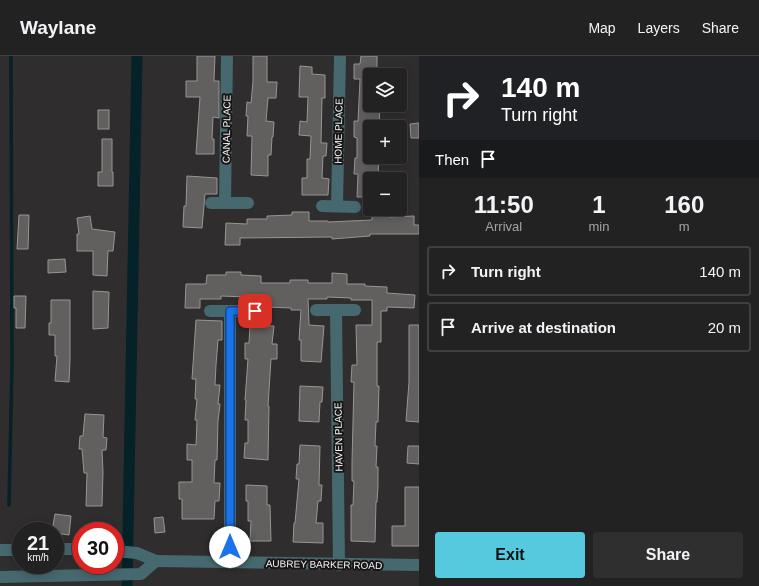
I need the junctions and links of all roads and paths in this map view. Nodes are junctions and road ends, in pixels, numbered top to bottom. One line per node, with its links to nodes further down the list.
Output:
1 (227, 56): 4 (street, CANAL PLACE)
2 (340, 56): 7 (street, HOME PLACE)
3 (211, 203): 4 (street)
4 (225, 203): 5 (street)
5 (248, 203)
6 (322, 206): 7 (street)
7 (337, 206): 8 (street)
8 (355, 207)
9 (316, 310): 10 (street)
10 (336, 310): 11 (street); 20 (street, HAVEN PLACE)
11 (355, 310)
12 (210, 311): 13 (street)
13 (230, 311): 14 (street); 19 (street)
14 (255, 311)
15 (0, 550): 16 (street)
16 (12, 550)
17 (124, 552): 18 (street)
18 (156, 561): 19 (street, AUBREY BARKER ROAD); 22 (street)
19 (230, 563): 20 (street, AUBREY BARKER ROAD)
20 (339, 565): 21 (street, AUBREY BARKER ROAD)
21 (419, 565)
22 (0, 577)

